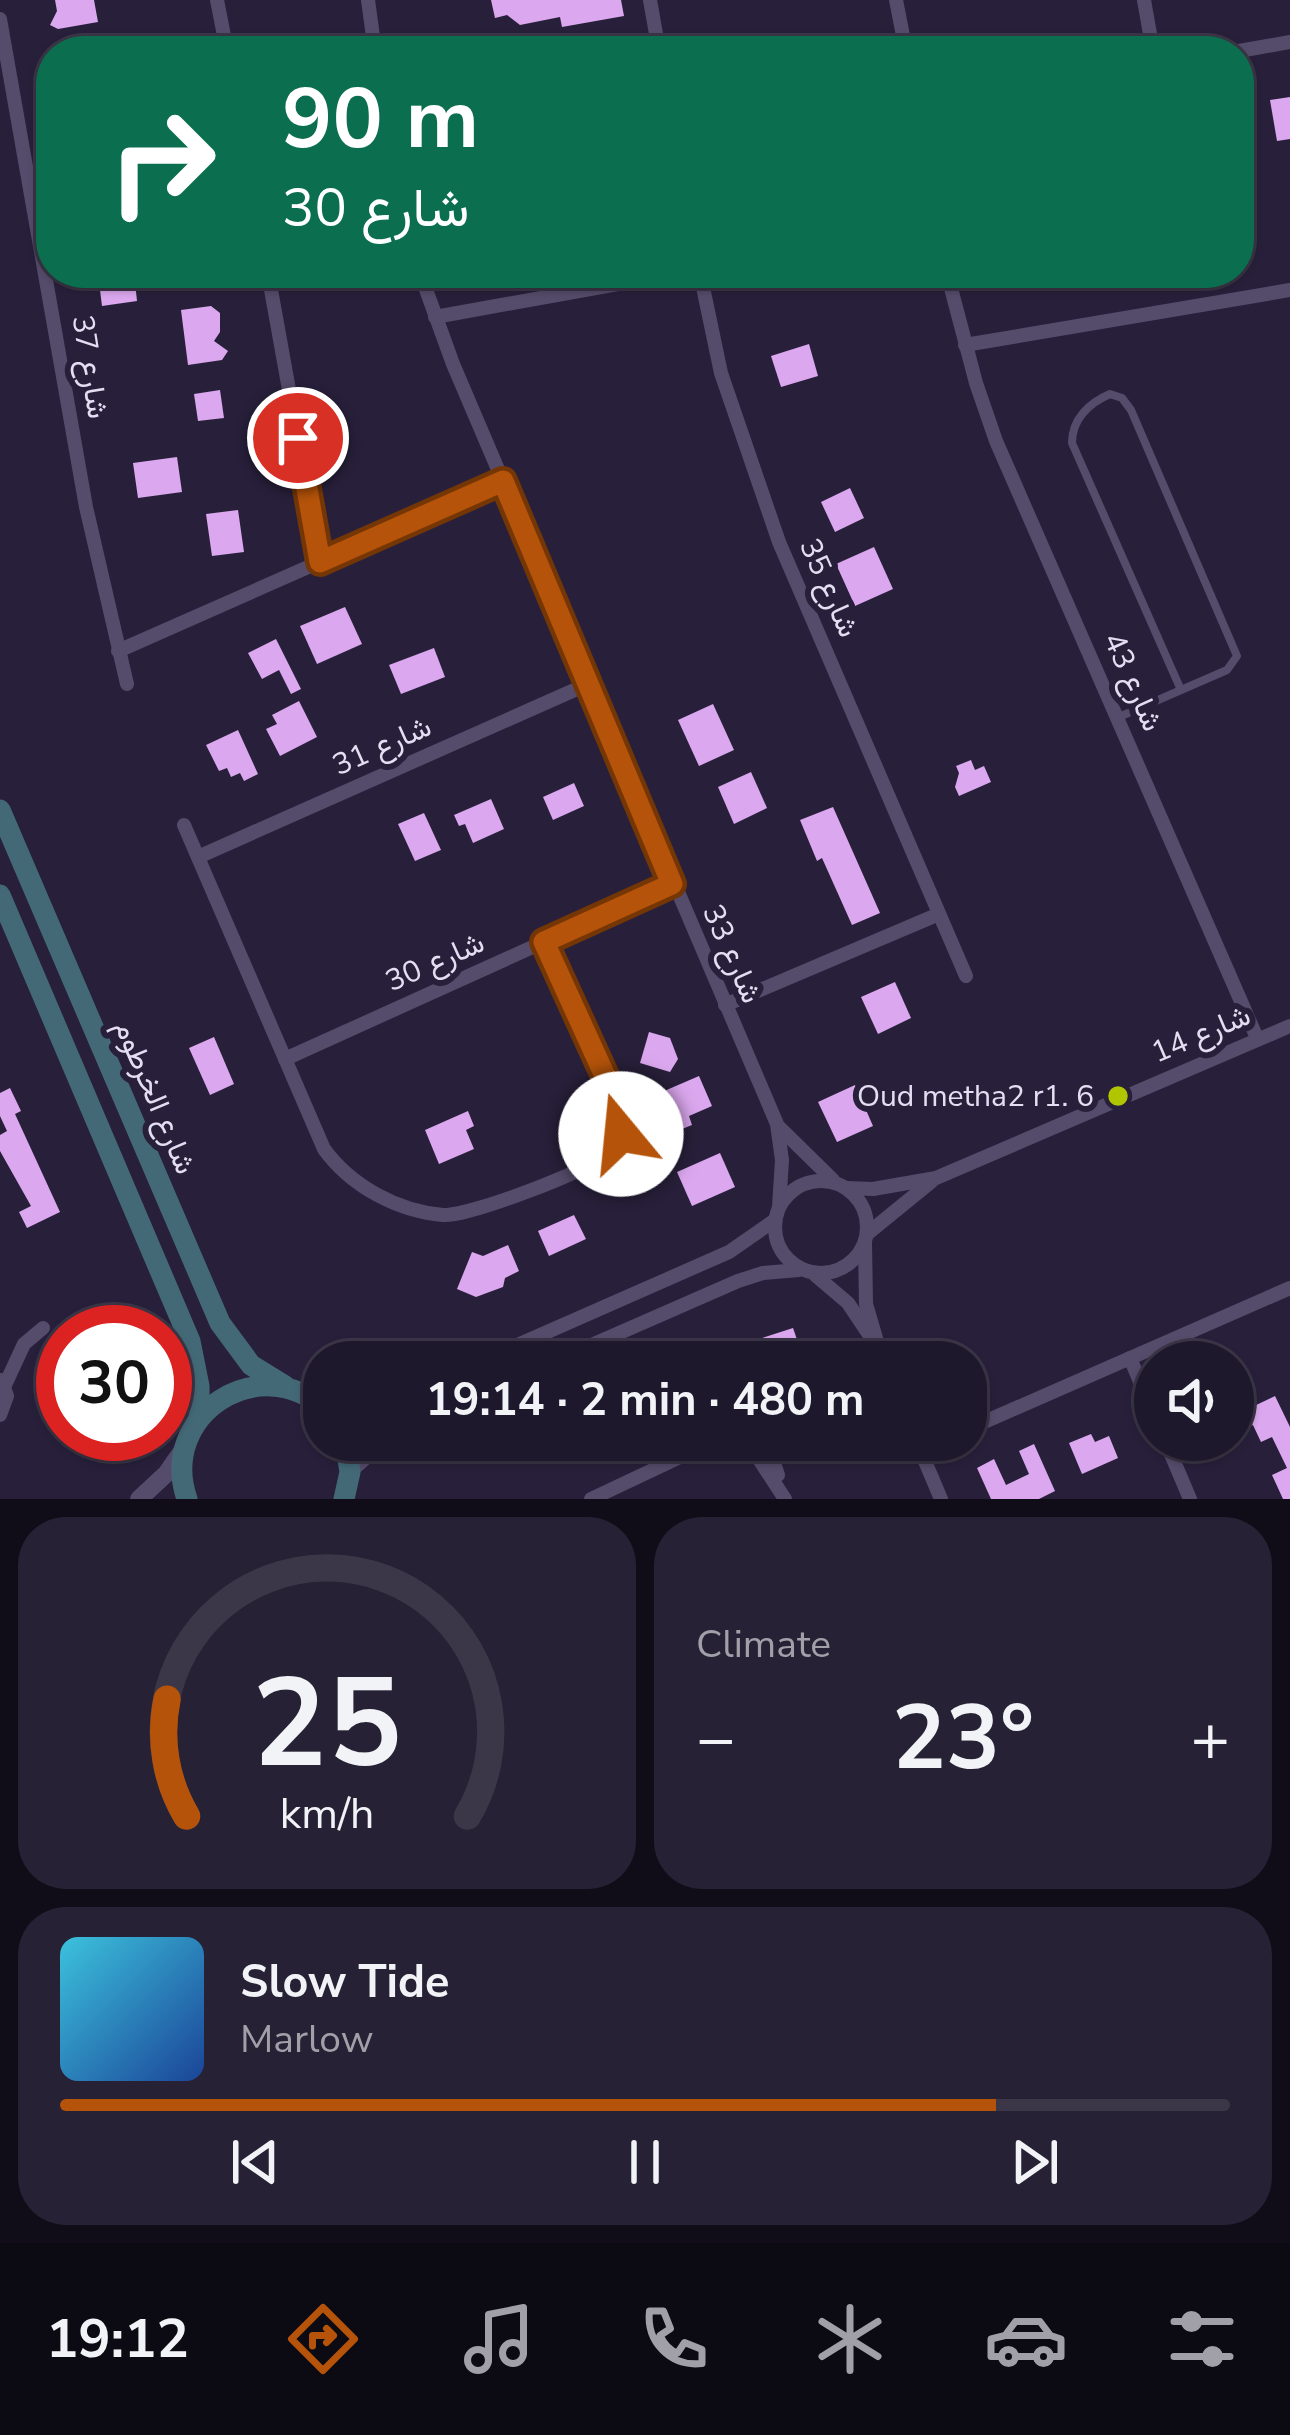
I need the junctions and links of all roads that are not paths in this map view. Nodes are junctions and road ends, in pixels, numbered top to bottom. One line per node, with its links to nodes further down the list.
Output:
1 (217, 0): 7 (street)
2 (368, 0): 8 (street)
3 (650, 0): 9 (street)
4 (896, 0): 10 (street)
5 (1144, 0): 11 (street)
6 (0, 19): 14 (street, شارع 37)
7 (224, 36)
8 (373, 36)
9 (656, 36)
10 (903, 36)
11 (1150, 36)
12 (1290, 42): 13 (street)
13 (1254, 48)
14 (36, 223)
15 (47, 288): 26 (street, شارع 37)
16 (271, 288): 25 (street)
17 (425, 288): 22 (street, شارع 33)
18 (594, 288): 22 (street)
19 (703, 288): 36 (street, شارع 35)
20 (951, 288): 23 (street, شارع 43)
21 (1290, 290): 23 (street)
22 (435, 316): 24 (street, شارع 33)
23 (965, 345): 30 (street, شارع 43)
24 (503, 481): 25 (street); 27 (street, شارع 33)
25 (320, 562): 26 (street)
26 (118, 651): 28 (street, شارع 37)
27 (588, 683): 33 (street, شارع 31); 34 (street, شارع 33)
28 (127, 684)
29 (1181, 690): 29 (lane); 30 (lane)
30 (1118, 717): 41 (street, شارع 43)
31 (0, 810): 58 (main road, شارع الخرطوم)
32 (184, 825): 33 (street)
33 (197, 857): 42 (street)
34 (672, 884): 37 (street, شارع 30); 39 (street, شارع 33)
35 (0, 896): 61 (main road, شارع الخرطوم)
36 (939, 914): 38 (street, شارع 35); 39 (street)
37 (544, 942): 42 (street, شارع 30); 42 (street)
38 (966, 976)
39 (725, 1005): 43 (street, شارع 33)
40 (1290, 1026): 41 (street, شارع 14)
41 (1257, 1039): 44 (street, شارع 14)
42 (285, 1058)
43 (777, 1124): 45 (street, شارع 33); 46 (street, شارع 33)
44 (937, 1178): 45 (street, شارع 14); 47 (street, شارع 14)
45 (842, 1186): 46 (street); 47 (street)
46 (777, 1214): 48 (street); 51 (street)
47 (866, 1238): 48 (street); 54 (street)
48 (805, 1271): 52 (street); 53 (street)
49 (1290, 1288): 55 (street)
50 (36, 1335): 57 (street)
51 (527, 1341)
52 (601, 1341)
53 (873, 1341)
54 (874, 1341)
55 (1130, 1358): 56 (street); 62 (street)
56 (1134, 1367)
57 (3, 1382): 60 (street)
58 (285, 1386): 59 (main road, شارع الخرطوم); 61 (main road)
59 (303, 1395)
60 (0, 1414)
61 (199, 1417): 63 (main road)
62 (987, 1421)
63 (192, 1431)
64 (175, 1461): 75 (street)
65 (182, 1461): 76 (main road)
66 (348, 1461): 73 (main road)
67 (362, 1461): 73 (street)
68 (672, 1461): 78 (street)
69 (761, 1461): 74 (street)
70 (773, 1461): 74 (street)
71 (925, 1461): 79 (street)
72 (1174, 1461): 80 (street)
73 (350, 1472): 77 (main road)
74 (782, 1492)
75 (139, 1499)
76 (188, 1499)
77 (344, 1499)
78 (591, 1499)
79 (940, 1499)
80 (1190, 1499)

